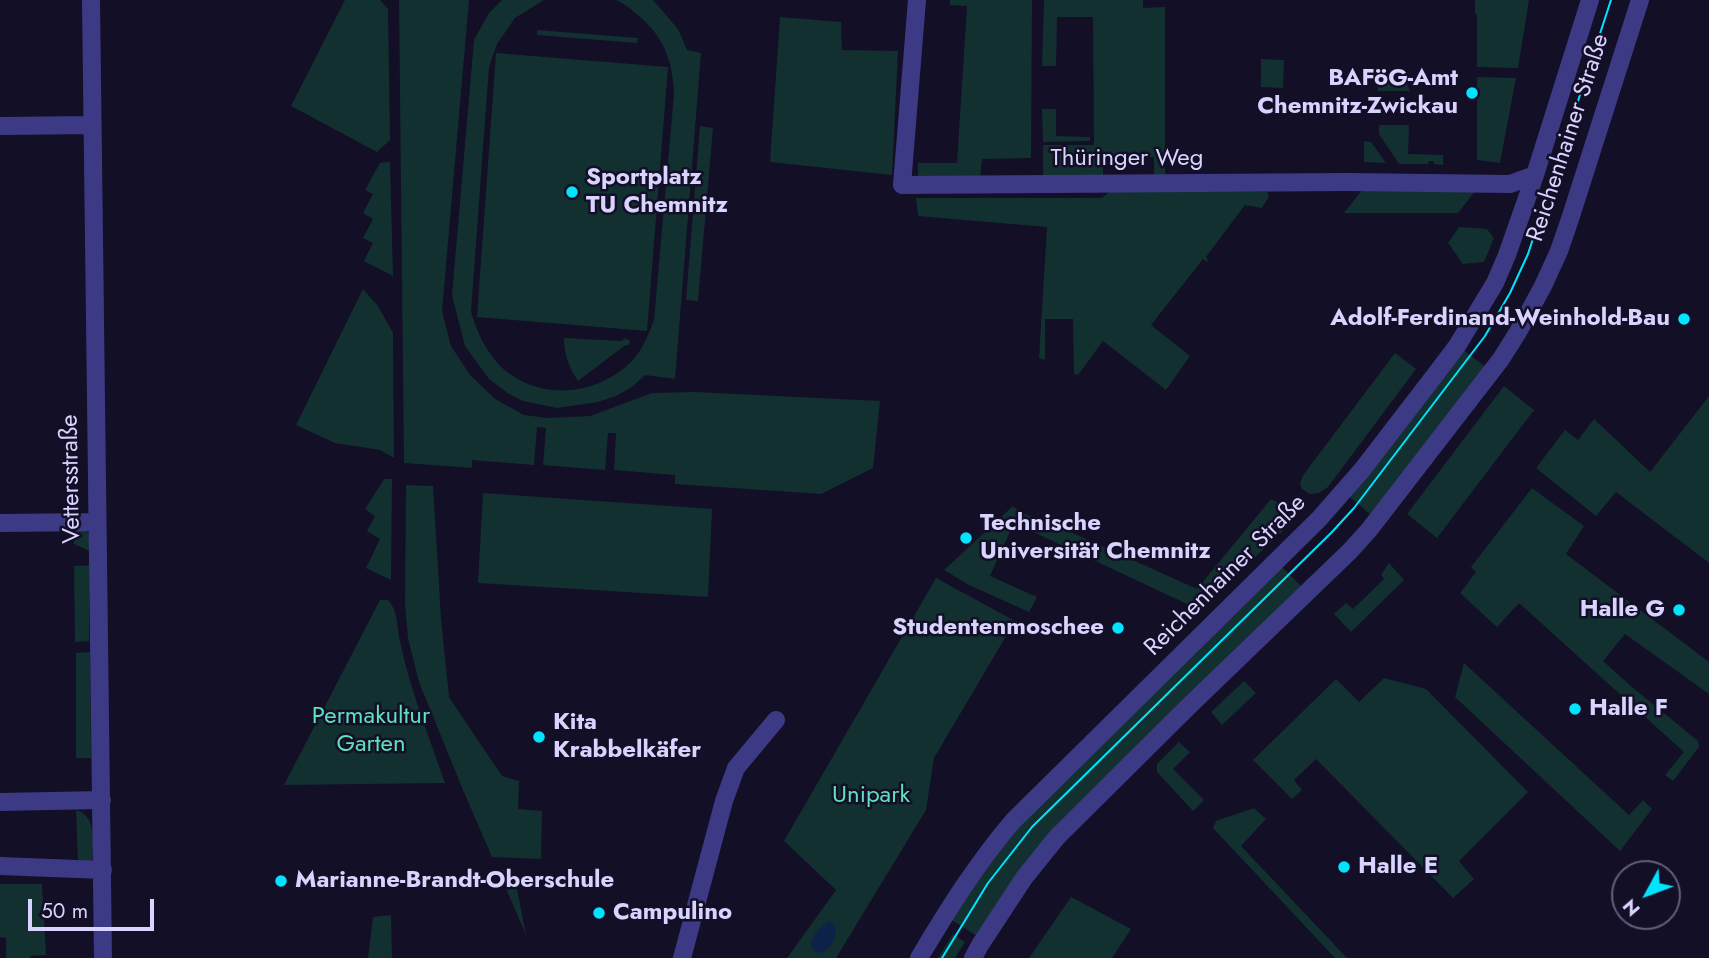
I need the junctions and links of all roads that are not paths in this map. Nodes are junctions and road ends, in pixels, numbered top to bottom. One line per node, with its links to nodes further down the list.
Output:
1 (91, 0): 5 (street, Vettersstraße)
2 (917, 0): 7 (street, Thüringer Weg)
3 (1590, 0): 7 (street, Reichenhainer Straße)
4 (1640, 0): 18 (street, Reichenhainer Straße)
5 (92, 125): 6 (street); 8 (street, Vettersstraße)
6 (0, 126)
7 (1535, 175): 17 (street, Reichenhainer Straße)
8 (97, 522): 9 (street); 11 (street, Vettersstraße)
9 (0, 523)
10 (776, 720): 16 (street)
11 (102, 800): 12 (street); 14 (street, Vettersstraße)
12 (0, 802)
13 (0, 866): 14 (street)
14 (103, 870): 15 (street, Vettersstraße)
15 (103, 958)
16 (682, 958)
17 (919, 958)
18 (973, 958)

